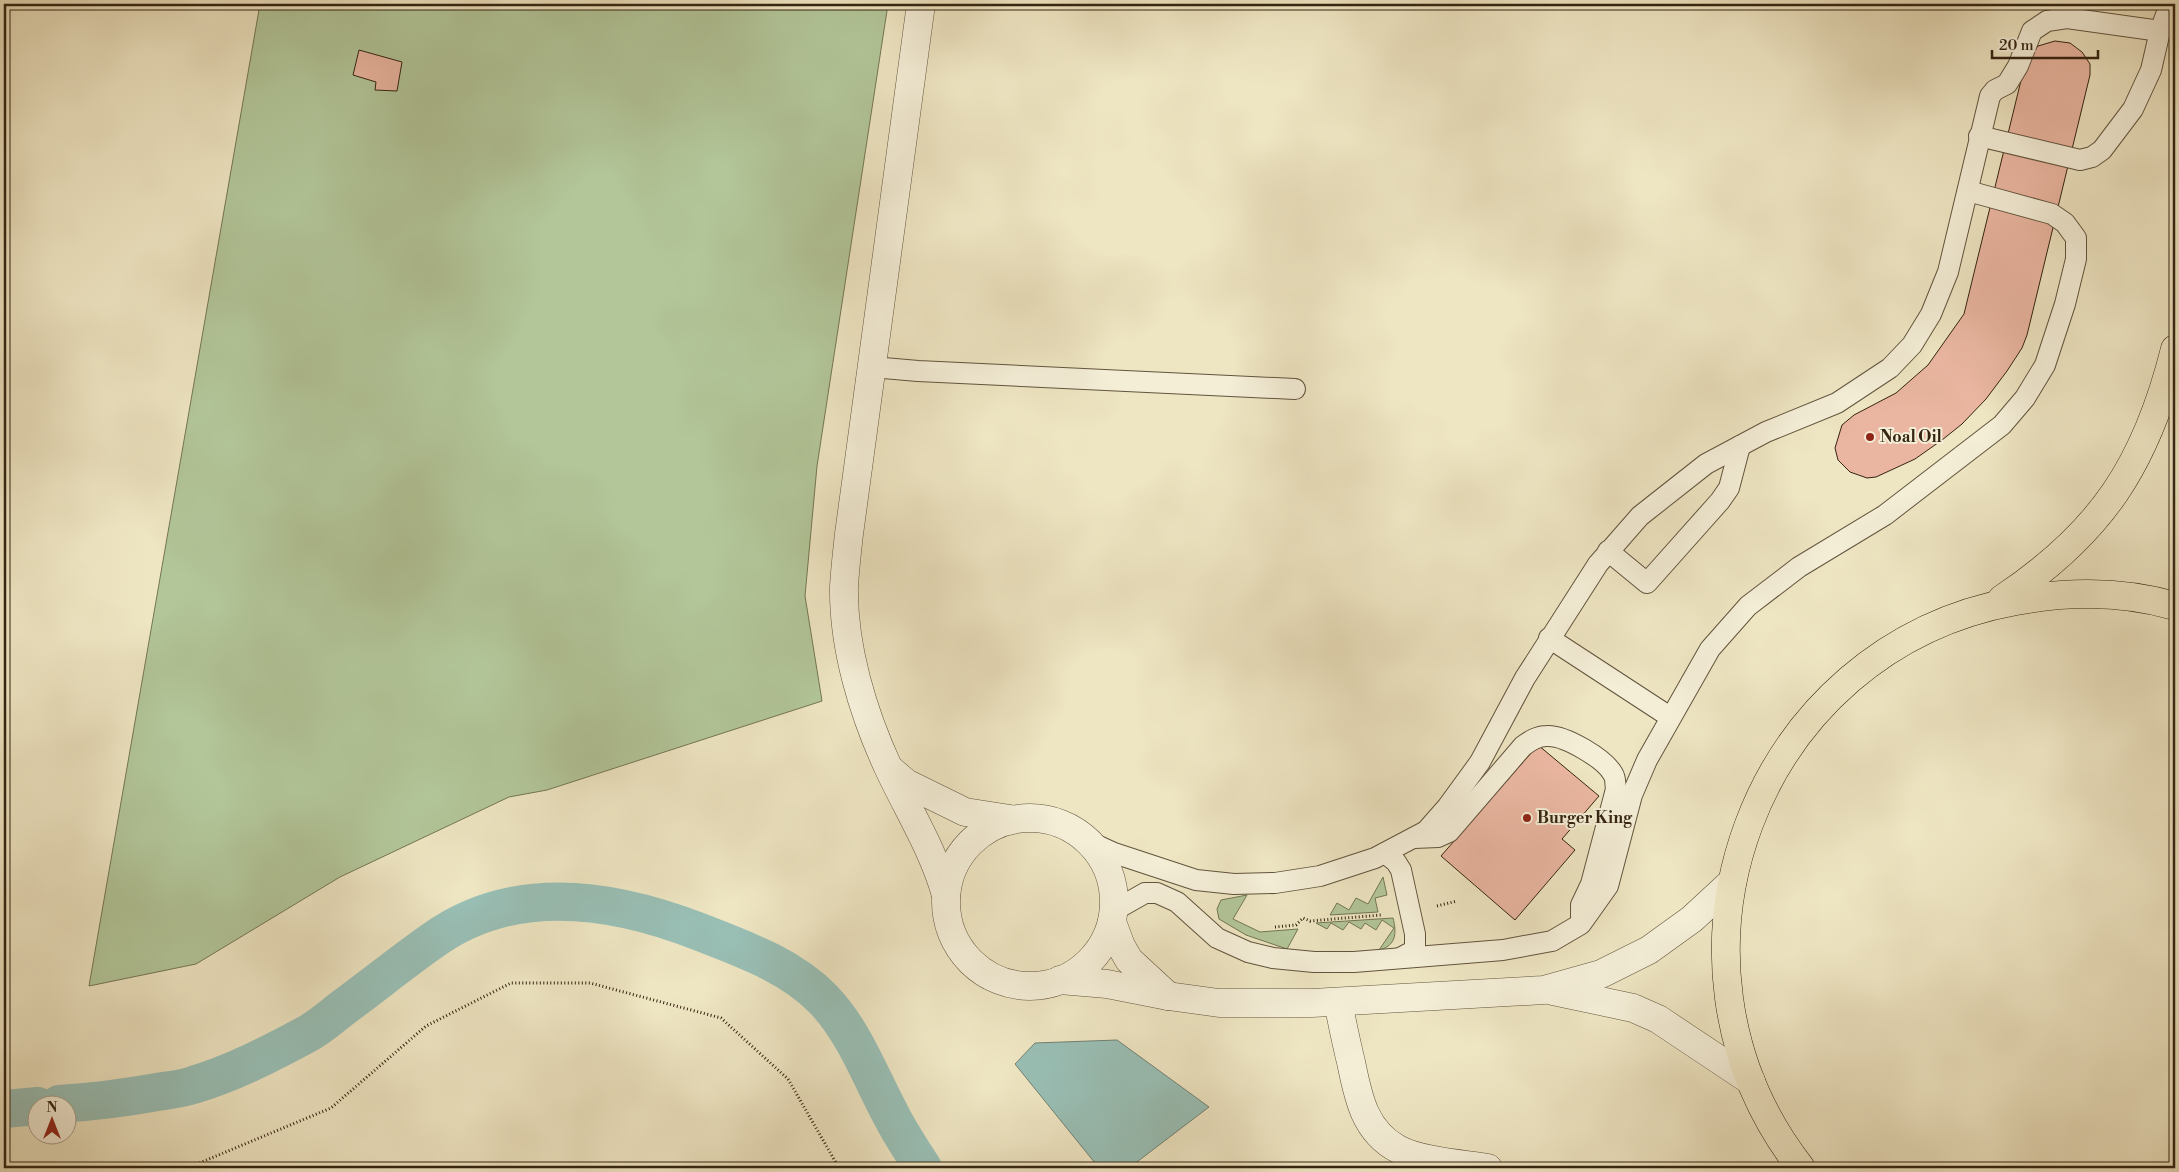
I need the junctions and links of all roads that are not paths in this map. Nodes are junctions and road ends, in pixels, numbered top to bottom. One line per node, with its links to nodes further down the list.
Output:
1 (921, 4): 7 (street)
2 (2170, 4): 3 (lane)
3 (2160, 31): 4 (lane); 4 (lane)
4 (1979, 136): 5 (lane)
5 (1968, 191): 9 (lane); 14 (lane)
6 (2175, 349): 11 (main road)
7 (872, 367): 8 (lane); 15 (street)
8 (1295, 389)
9 (1740, 446): 10 (lane); 10 (lane)
10 (1608, 551): 13 (lane)
11 (1993, 605): 12 (main road); 20 (main road)
12 (2175, 606)
13 (1549, 638): 14 (lane); 17 (lane)
14 (1670, 717): 23 (lane)
15 (888, 766): 16 (street); 21 (street)
16 (1010, 819): 18 (street); 21 (street)
17 (1414, 838): 19 (lane); 23 (lane)
18 (1090, 842): 19 (lane); 22 (street)
19 (1385, 853): 24 (lane)
20 (1732, 882): 26 (street); 29 (main road)
21 (946, 895): 25 (street)
22 (1114, 916): 24 (lane); 25 (street); 27 (street)
23 (1581, 924): 24 (lane)
24 (1400, 958)
25 (1060, 980): 27 (street)
26 (1544, 990): 28 (street); 29 (street)
27 (1168, 996): 28 (street)
28 (1338, 1002): 30 (street)
29 (1751, 1081): 31 (main road)
30 (1488, 1168)
31 (1801, 1168)

